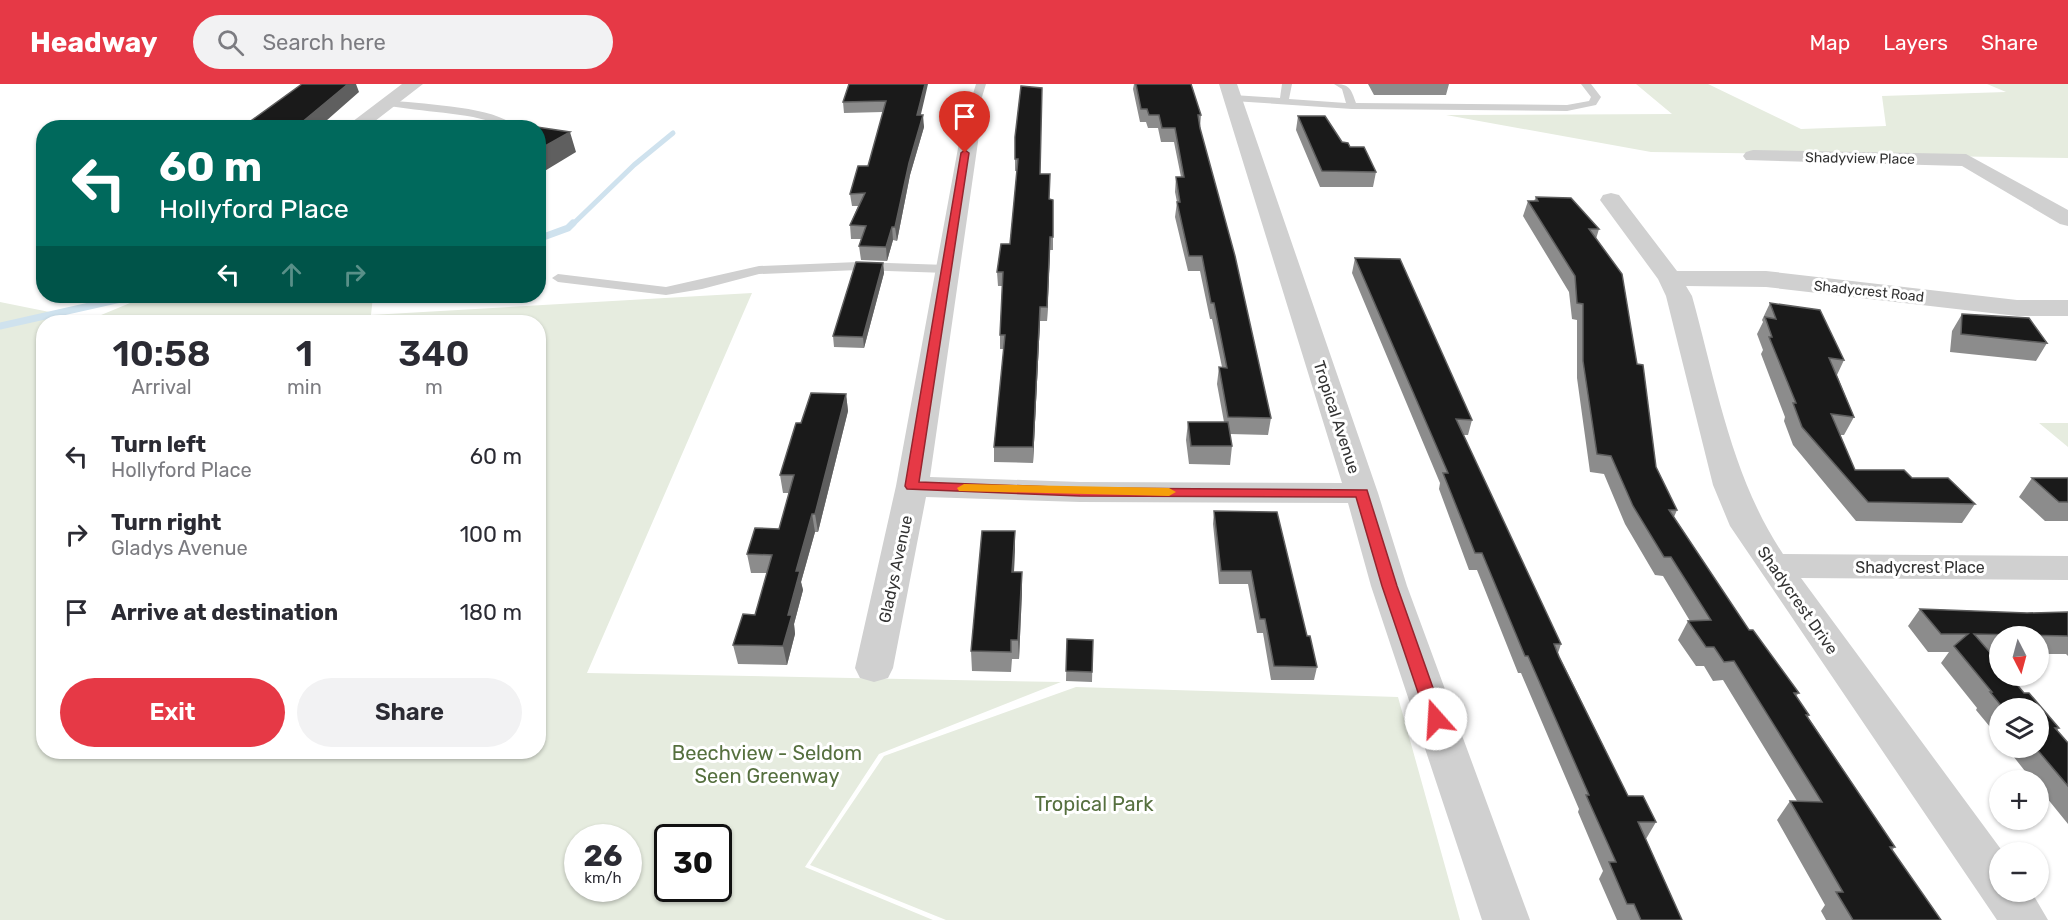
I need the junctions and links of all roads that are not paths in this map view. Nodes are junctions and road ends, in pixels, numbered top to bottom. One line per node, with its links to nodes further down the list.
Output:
1 (414, 84): 8 (street)
2 (981, 84): 10 (lane, Gladys Avenue)
3 (1287, 84): 7 (lane)
4 (1339, 84): 9 (lane)
5 (1586, 84): 9 (lane)
6 (1230, 91): 7 (lane); 21 (street, Tropical Avenue)
7 (1284, 102): 9 (lane)
8 (388, 103): 11 (street); 12 (lane)
9 (1352, 106)
10 (973, 112): 16 (street, Gladys Avenue)
11 (364, 120)
12 (496, 120)
13 (1753, 156): 15 (street, Shadyview Place)
14 (1611, 200): 18 (street, Shadycrest Drive)
15 (2068, 219)
16 (947, 269): 17 (lane); 20 (street, Gladys Avenue)
17 (558, 278)
18 (1670, 278): 19 (street, Shadycrest Road); 22 (street, Shadycrest Drive)
19 (2068, 308)
20 (912, 486): 21 (street); 24 (street, Gladys Avenue)
21 (1362, 493): 27 (street, Tropical Avenue)
22 (1773, 566): 23 (street, Shadycrest Place); 25 (street, Shadycrest Drive)
23 (2068, 568)
24 (874, 668)
25 (1989, 870)
26 (2012, 902): 28 (street)
27 (1506, 920)
28 (2024, 920)

